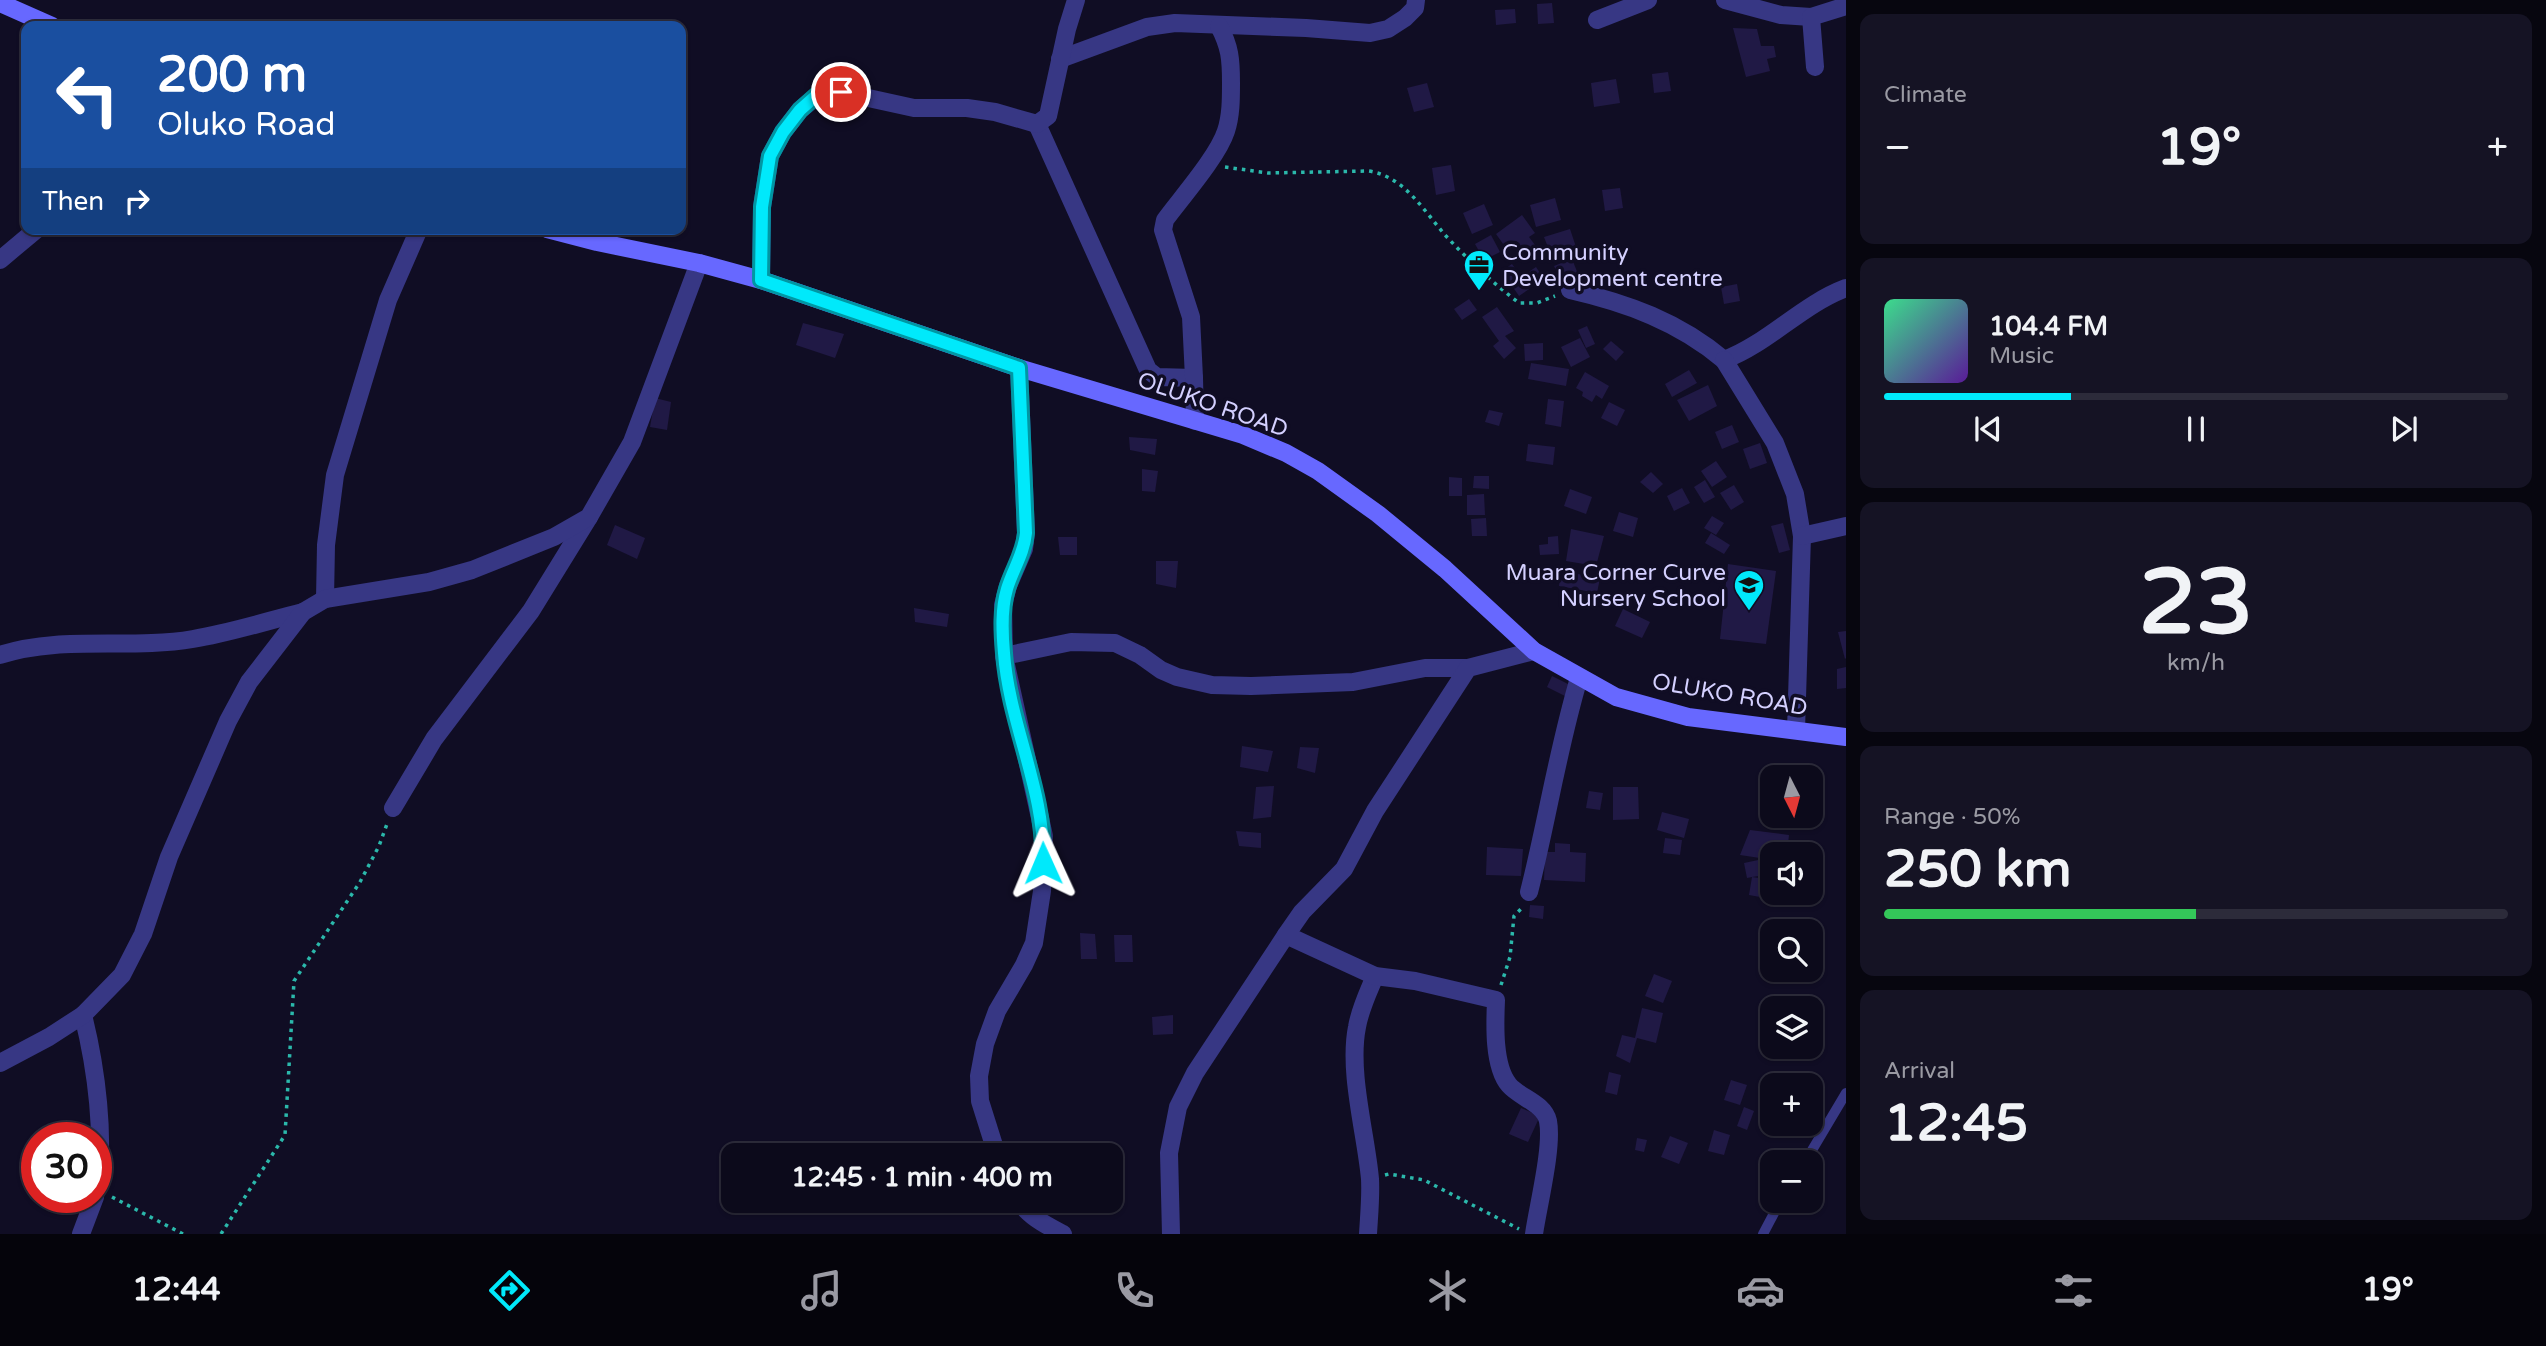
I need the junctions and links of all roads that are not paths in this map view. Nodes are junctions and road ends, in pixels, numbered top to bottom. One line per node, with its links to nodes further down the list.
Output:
1 (1076, 0): 11 (street)
2 (1416, 0): 10 (street)
3 (1648, 0): 8 (street)
4 (1725, 0): 7 (street)
5 (0, 3): 9 (main road)
6 (1846, 6): 7 (street)
7 (1811, 17): 12 (street)
8 (1597, 20)
9 (41, 21)
10 (1219, 26): 11 (street); 24 (street)
11 (1060, 60): 13 (street)
12 (1815, 67)
13 (1037, 124): 19 (street); 24 (street)
14 (30, 235): 17 (street)
15 (416, 235): 29 (street)
16 (570, 235): 18 (main road, OLUKO ROAD)
17 (0, 260)
18 (699, 262): 19 (main road, OLUKO ROAD); 26 (street)
19 (761, 280): 23 (main road, OLUKO ROAD)
20 (1846, 288): 22 (street)
21 (1570, 290): 22 (street)
22 (1724, 360): 28 (street)
23 (1019, 368): 25 (main road, OLUKO ROAD); 33 (street)
24 (1194, 378): 25 (street)
25 (1195, 421): 31 (main road, OLUKO ROAD)
26 (589, 517): 29 (street); 38 (street)
27 (1846, 526): 28 (street)
28 (1802, 536): 36 (street)
29 (325, 599): 30 (street)
30 (303, 612): 32 (street); 42 (street)
31 (1534, 652): 34 (street); 35 (main road, OLUKO ROAD)
32 (0, 655)
33 (1004, 656): 34 (street); 46 (street)
34 (1468, 668): 40 (street)
35 (1579, 678): 36 (main road, OLUKO ROAD); 39 (street)
36 (1796, 730): 37 (main road, OLUKO ROAD)
37 (1846, 737)
38 (393, 808)
39 (1529, 892)
40 (1286, 935): 41 (street); 53 (street)
41 (1375, 976): 54 (street); 55 (street)
42 (83, 1015): 43 (street); 45 (street)
43 (0, 1063)
44 (1846, 1093): 47 (lane)
45 (99, 1122)
46 (993, 1143)
47 (1812, 1150)
48 (89, 1213): 51 (street)
49 (1031, 1213): 52 (street)
50 (1774, 1213): 56 (lane)
51 (81, 1234)
52 (1062, 1234)
53 (1171, 1234)
54 (1368, 1234)
55 (1532, 1234)
56 (1763, 1234)

